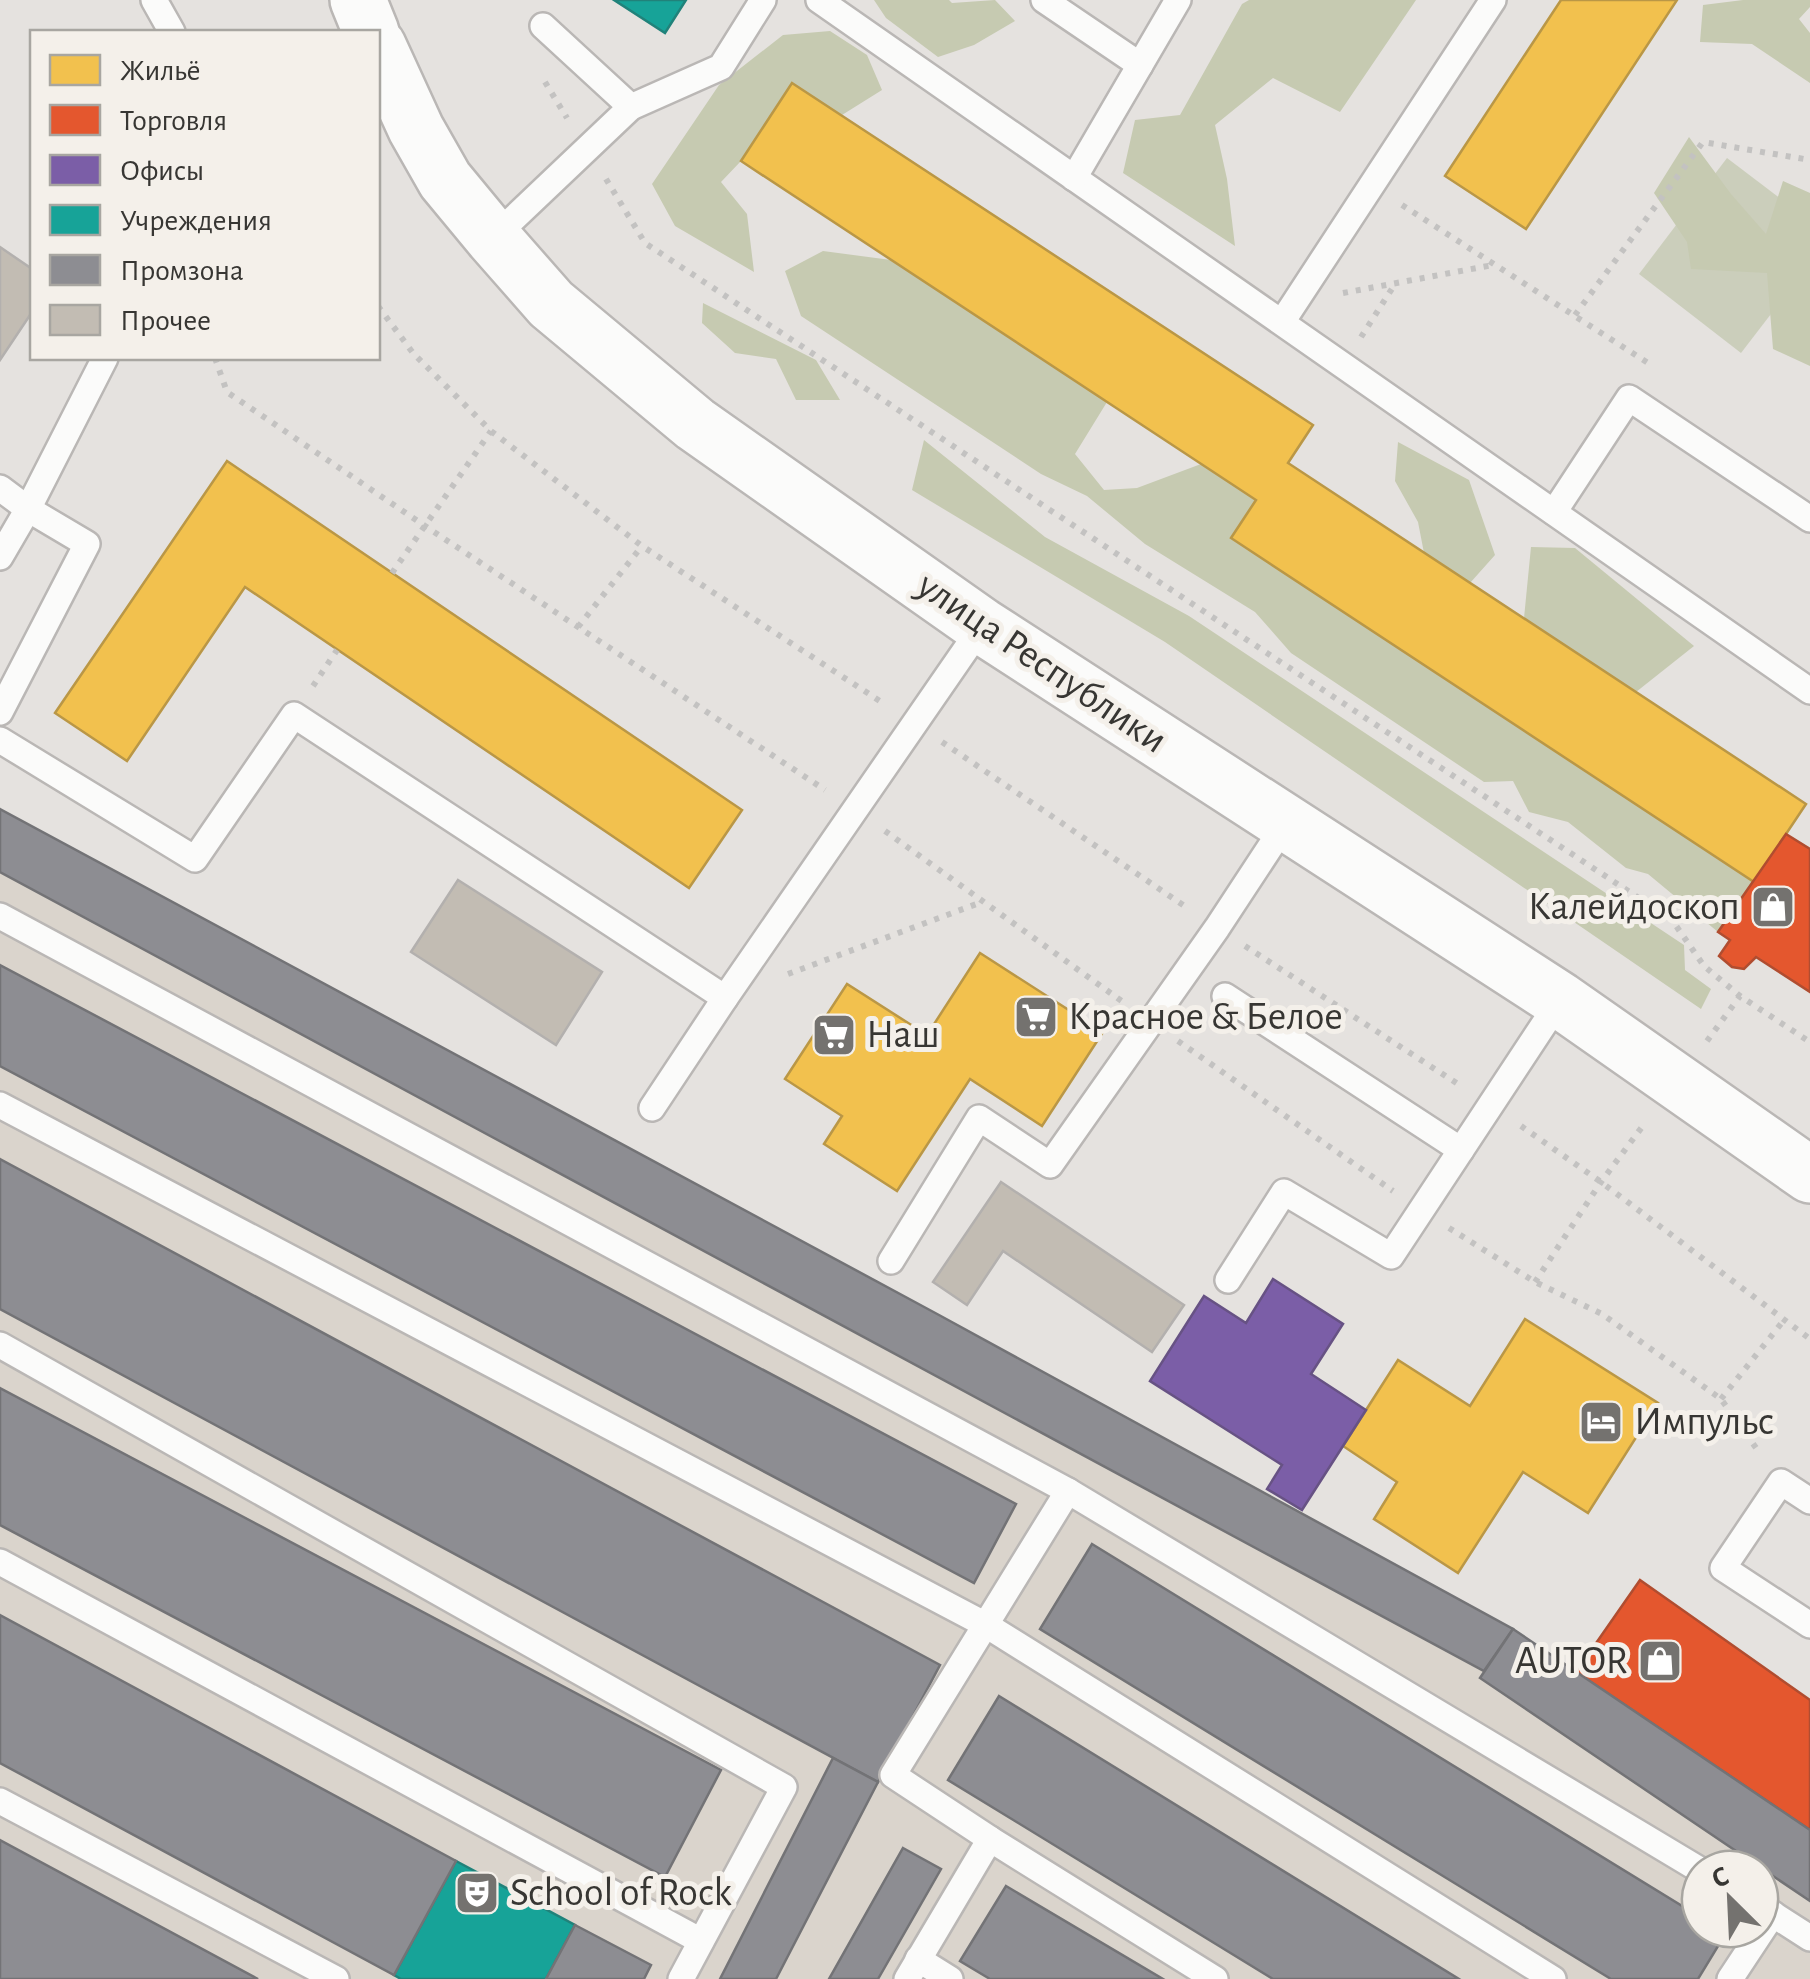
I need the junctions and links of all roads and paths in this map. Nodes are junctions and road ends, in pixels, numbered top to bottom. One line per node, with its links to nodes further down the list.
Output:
1 (154, 0): 8 (lane)
2 (763, 0): 12 (lane)
3 (819, 0): 15 (lane)
4 (1044, 0): 10 (lane)
5 (1178, 0): 10 (lane)
6 (1493, 0): 16 (lane)
7 (543, 26): 12 (lane)
8 (171, 30)
9 (380, 60): 17 (main road, улица Республики)
10 (1140, 64): 15 (lane)
11 (540, 74): 13 (path)
12 (631, 108): 13 (lane)
13 (586, 148): 17 (lane); 48 (path)
14 (1810, 160): 22 (path)
15 (1074, 178): 21 (lane)
16 (1371, 186): 18 (path); 21 (lane)
17 (493, 238): 36 (main road, улица Республики)
18 (1494, 265): 19 (path); 22 (path)
19 (1396, 283): 21 (path); 25 (path)
20 (380, 309): 27 (path)
21 (1288, 312): 25 (lane)
22 (1575, 316): 26 (path)
23 (105, 360): 29 (lane)
24 (216, 360): 32 (path)
25 (1343, 365): 30 (lane)
26 (1628, 398): 30 (lane); 31 (lane)
27 (491, 431): 32 (path); 33 (path)
28 (0, 488): 29 (lane)
29 (28, 509): 34 (lane); 39 (lane)
30 (1554, 512): 38 (lane)
31 (1810, 519)
32 (424, 526): 35 (path); 37 (path)
33 (642, 546): 37 (path); 40 (path)
34 (0, 557)
35 (392, 573)
36 (982, 626): 40 (lane); 43 (main road, улица Республики)
37 (578, 627): 42 (path)
38 (1810, 690)
39 (0, 712)
40 (914, 723): 42 (lane); 46 (path)
41 (0, 740): 49 (lane)
42 (854, 809): 44 (path); 49 (lane)
43 (1286, 823): 46 (lane); 50 (main road, улица Республики)
44 (984, 902): 49 (path); 51 (path)
45 (0, 916): 69 (lane)
46 (1217, 928): 51 (lane); 54 (path)
47 (1225, 996): 57 (lane)
48 (1740, 996): 52 (path); 53 (path)
49 (725, 998): 56 (lane)
50 (1560, 1000): 53 (main road, улица Республики); 54 (lane)
51 (1151, 1022): 60 (path); 61 (lane)
52 (1810, 1042)
53 (1676, 1082): 58 (main road, улица Республики); 59 (path)
54 (1490, 1104): 57 (lane); 59 (path)
55 (0, 1105): 72 (lane)
56 (652, 1108)
57 (1461, 1150): 60 (lane)
58 (1810, 1174)
59 (1602, 1182): 63 (path); 64 (path)
60 (1421, 1210): 62 (lane); 63 (path)
61 (890, 1261)
62 (1228, 1280)
63 (1534, 1282): 67 (path)
64 (1784, 1320): 65 (path); 67 (path)
65 (1810, 1339)
66 (0, 1345): 79 (lane)
67 (1721, 1399): 68 (path)
68 (1781, 1482): 70 (lane); 73 (lane)
69 (1068, 1492): 72 (lane); 76 (lane)
70 (1810, 1501)
71 (0, 1562): 79 (lane)
72 (986, 1624): 75 (lane); 86 (lane)
73 (1810, 1626)
74 (0, 1801): 82 (lane)
75 (990, 1839): 81 (lane); 85 (lane)
76 (1680, 1858)
77 (1780, 1919): 78 (lane)
78 (1810, 1938)
79 (701, 1940): 83 (lane)
80 (1746, 1949): 87 (lane)
81 (912, 1969): 84 (lane)
82 (336, 1979)
83 (681, 1979)
84 (950, 1979)
85 (1216, 1979)
86 (1553, 1979)
87 (1730, 1979)

